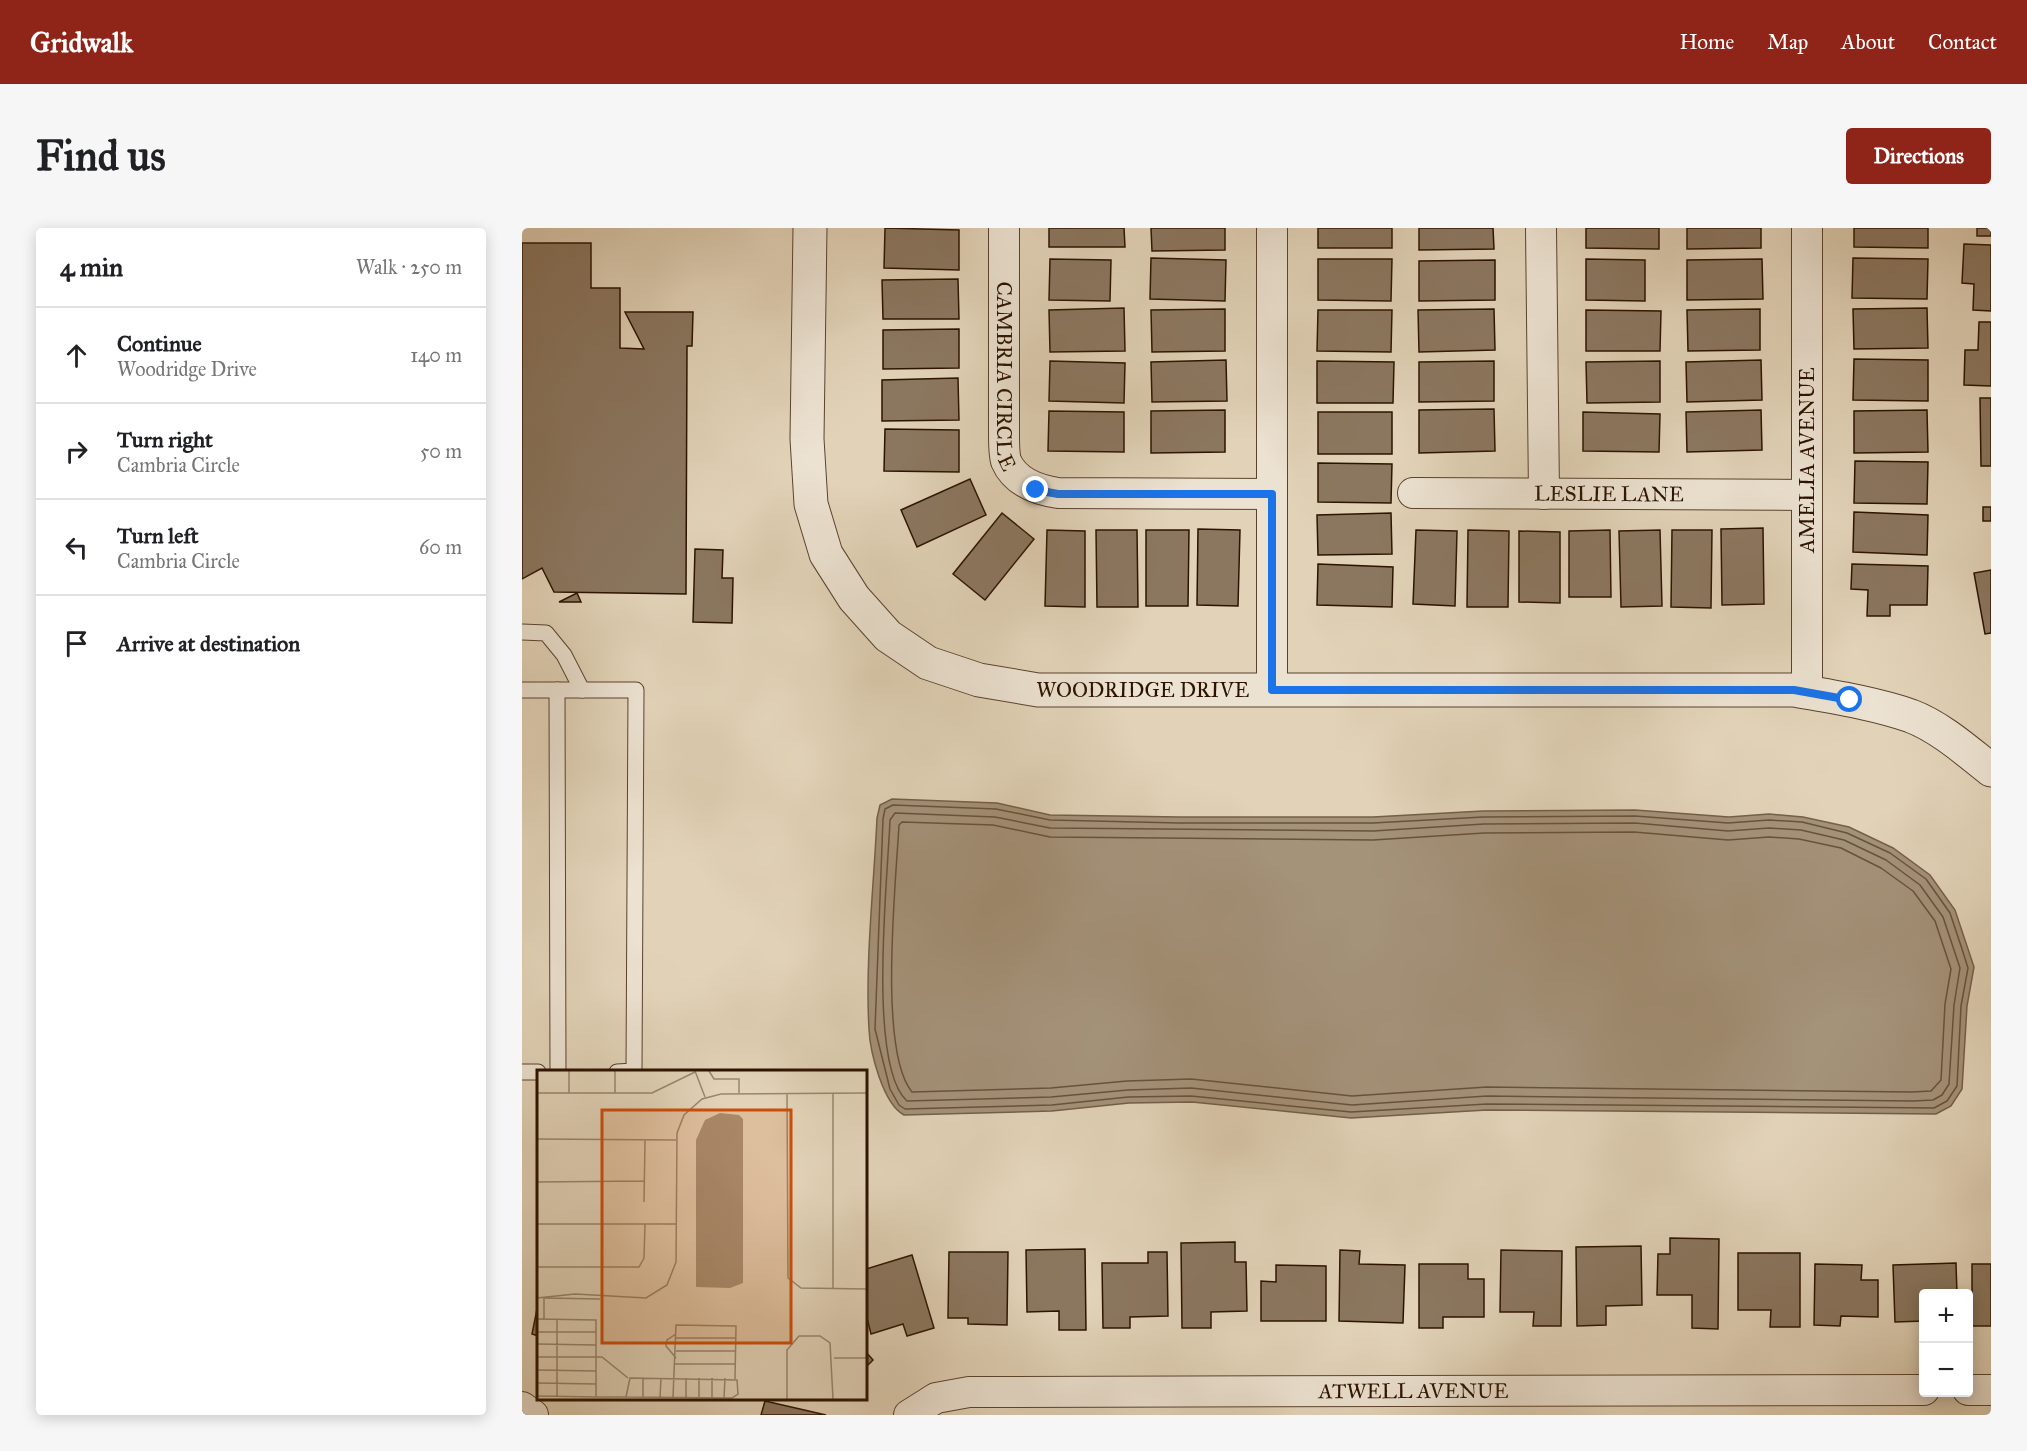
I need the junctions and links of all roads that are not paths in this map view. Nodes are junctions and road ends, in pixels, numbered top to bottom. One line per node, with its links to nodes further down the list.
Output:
1 (1004, 228): 6 (street, CAMBRIA CIRCLE)
2 (1272, 228): 6 (street)
3 (1541, 228): 8 (street)
4 (1808, 228): 9 (street, AMELIA AVENUE)
5 (808, 231): 14 (street, WOODRIDGE DRIVE)
6 (1272, 494): 14 (street)
7 (1413, 494): 8 (street, LESLIE LANE)
8 (1544, 494): 9 (street, LESLIE LANE)
9 (1807, 495): 15 (street, AMELIA AVENUE)
10 (522, 632): 13 (lane)
11 (522, 690): 12 (lane)
12 (557, 690): 13 (lane); 17 (lane)
13 (582, 690): 18 (lane)
14 (1272, 690): 15 (street, WOODRIDGE DRIVE)
15 (1807, 692): 16 (street, WOODRIDGE DRIVE)
16 (1991, 770)
17 (558, 1070)
18 (634, 1070)
19 (1919, 1390): 24 (street, ATWELL AVENUE)
20 (1973, 1390): 21 (street)
21 (1991, 1390)
22 (522, 1407): 23 (street)
23 (533, 1415)
24 (909, 1415)

